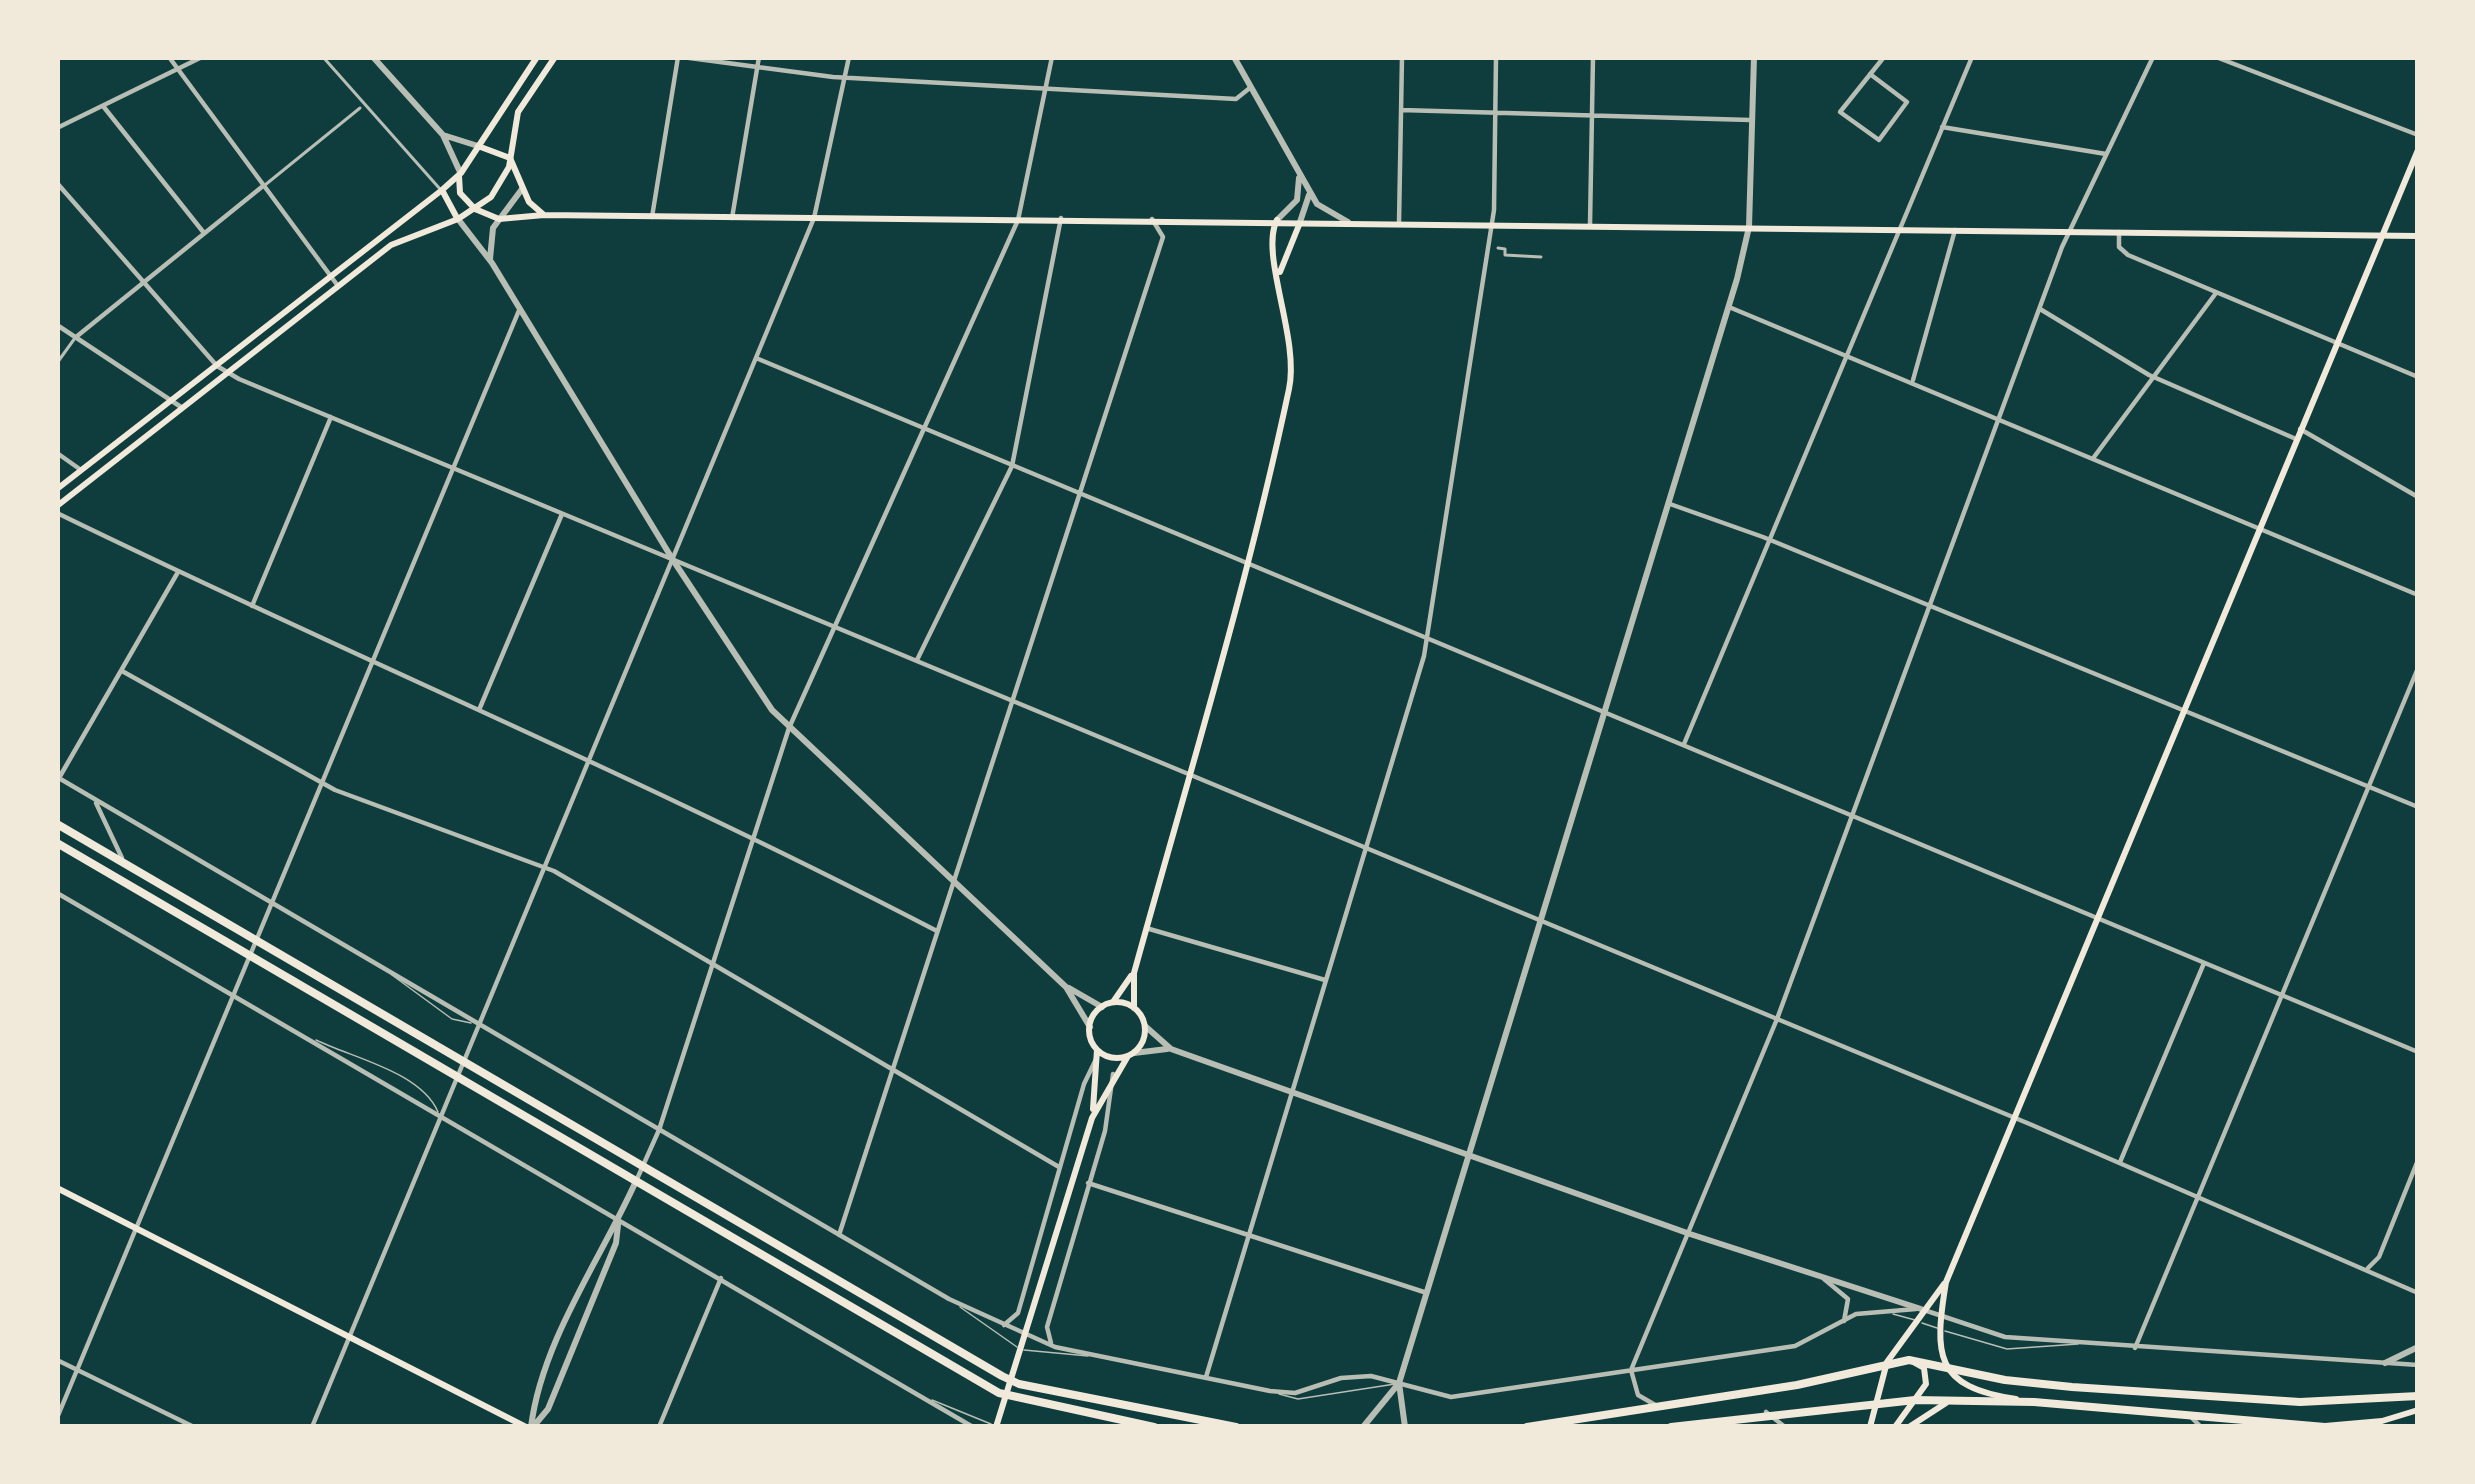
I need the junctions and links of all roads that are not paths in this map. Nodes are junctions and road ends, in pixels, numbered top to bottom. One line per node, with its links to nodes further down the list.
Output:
1 (169, 57): 21 (street)
2 (202, 57): 21 (street)
3 (323, 57): 27 (street)
4 (374, 57): 34 (street)
5 (537, 57): 36 (main road)
6 (555, 57): 39 (main road)
7 (680, 57): 20 (street); 49 (street)
8 (759, 57): 20 (street)
9 (849, 57): 23 (street)
10 (1052, 57): 25 (street)
11 (1234, 57): 24 (street)
12 (1402, 57): 28 (street)
13 (1496, 57): 29 (street)
14 (1593, 57): 30 (street)
15 (1754, 57): 31 (street)
16 (1884, 57): 22 (street)
17 (1972, 57): 32 (street)
18 (2153, 57): 38 (street)
19 (2216, 57): 35 (street)
20 (757, 68): 23 (street); 50 (street)
21 (178, 69): 26 (street); 43 (street)
22 (1870, 74): 22 (street)
23 (844, 76): 25 (street); 51 (street)
24 (1251, 87): 25 (street); 41 (street)
25 (1046, 88): 56 (street)
26 (103, 106): 33 (street); 68 (street)
27 (362, 106): 43 (street); 46 (street)
28 (1402, 110): 29 (street); 59 (street)
29 (1496, 112): 30 (street); 61 (street)
30 (1592, 114): 31 (street); 62 (street)
31 (1753, 120): 63 (street)
32 (1942, 127): 38 (street); 64 (street)
33 (57, 128)
34 (443, 135): 36 (street); 40 (street)
35 (2418, 135)
36 (478, 146): 39 (main road); 40 (main road)
37 (2418, 150): 69 (main road)
38 (2106, 154): 66 (street)
39 (510, 158): 44 (main road); 47 (main road)
40 (460, 172): 46 (main road); 47 (main road)
41 (1300, 174): 45 (street); 57 (street)
42 (57, 183): 76 (street)
43 (263, 186): 68 (street); 75 (street)
44 (522, 189): 48 (main road); 54 (street)
45 (1308, 189): 58 (street); 60 (street)
46 (442, 190): 53 (main road); 75 (main road)
47 (475, 209): 53 (main road); 54 (main road)
48 (544, 215): 49 (main road); 54 (main road)
49 (652, 217): 50 (main road)
50 (732, 218): 51 (main road)
51 (814, 218): 56 (main road); 86 (street)
52 (1061, 218): 55 (main road); 56 (main road); 102 (street)
53 (458, 219): 73 (street); 77 (main road)
54 (499, 219): 73 (street)
55 (1152, 219): 57 (main road); 106 (street)
56 (1018, 220): 97 (street)
57 (1276, 220): 60 (main road); 74 (main road)
58 (1348, 222): 59 (main road); 60 (main road)
59 (1399, 223): 61 (main road)
60 (1299, 225): 74 (main road)
61 (1492, 225): 62 (main road); 120 (street)
62 (1590, 225): 63 (main road)
63 (1749, 227): 64 (main road); 79 (street)
64 (1899, 229): 65 (main road); 85 (street)
65 (1954, 230): 66 (main road); 92 (street)
66 (2070, 231): 67 (main road); 81 (street)
67 (2119, 232): 69 (main road); 78 (street)
68 (204, 233): 76 (street)
69 (2381, 236): 70 (main road); 84 (main road)
70 (2418, 236)
71 (1498, 248): 72 (street)
72 (1541, 257)
73 (490, 259): 80 (street)
74 (1279, 275): 114 (main road)
75 (331, 278): 77 (street); 88 (main road)
76 (143, 282): 83 (street); 88 (street)
77 (338, 286): 89 (main road)
78 (2216, 293): 84 (street); 90 (street)
79 (1729, 307): 85 (street); 108 (street)
80 (520, 308): 103 (street); 113 (street)
81 (2040, 309): 90 (street); 96 (street)
82 (57, 325): 83 (street)
83 (76, 337): 87 (street); 93 (street)
84 (2336, 342): 91 (street); 98 (main road)
85 (1846, 356): 92 (street); 112 (street)
86 (756, 358): 97 (street); 113 (street)
87 (57, 363)
88 (217, 366): 89 (street); 93 (main road)
89 (226, 373): 94 (main road); 95 (street)
90 (2154, 377): 99 (street); 101 (street)
91 (2418, 377)
92 (1912, 383): 96 (street)
93 (172, 401): 94 (street); 104 (main road)
94 (182, 407): 109 (main road)
95 (331, 417): 103 (street); 117 (street)
96 (2000, 420): 101 (street); 118 (street)
97 (924, 428): 102 (street); 119 (street)
98 (2300, 429): 99 (main road); 107 (street)
99 (2296, 439): 111 (main road)
100 (57, 453): 104 (street)
101 (2092, 458): 111 (street)
102 (1012, 466): 106 (street); 121 (street)
103 (454, 468): 110 (street); 122 (street)
104 (81, 470): 105 (main road)
105 (57, 489)
106 (1077, 492): 114 (street); 125 (street)
107 (2418, 497)
108 (1670, 504): 112 (street); 128 (street)
109 (57, 510): 115 (street)
110 (562, 514): 113 (street); 126 (street)
111 (2258, 528): 116 (street); 127 (main road)
112 (1770, 539): 118 (street); 130 (street)
113 (673, 560): 119 (street); 129 (street); 131 (street)
114 (1252, 566): 120 (street); 132 (main road)
115 (178, 572): 117 (street); 124 (street)
116 (2418, 595)
117 (251, 606): 122 (street)
118 (1930, 606): 127 (street); 138 (street)
119 (835, 627): 121 (street); 129 (street)
120 (1425, 637): 128 (street); 142 (street)
121 (916, 661): 125 (street)
122 (374, 663): 126 (street); 134 (street)
123 (2418, 668): 135 (street)
124 (122, 671): 133 (street); 134 (street)
125 (1012, 701): 132 (street); 145 (street)
126 (479, 710): 131 (street)
127 (2184, 710): 135 (street); 148 (main road)
128 (1605, 712): 130 (street); 149 (street)
129 (789, 728): 140 (street); 145 (street)
130 (1684, 745): 138 (street)
131 (590, 757): 140 (street); 144 (street)
132 (1191, 775): 142 (street); 150 (main road)
133 (58, 777): 136 (street)
134 (323, 783): 144 (street); 147 (street)
135 (2369, 787): 137 (street); 161 (street)
136 (94, 799): 143 (street); 147 (street)
137 (2418, 807)
138 (1852, 816): 148 (street); 165 (street)
139 (57, 824): 143 (highway)
140 (754, 835): 151 (street); 155 (street)
141 (57, 843): 153 (highway)
142 (1363, 851): 149 (street); 158 (street)
143 (124, 863): 152 (highway)
144 (545, 867): 155 (street); 166 (street)
145 (951, 879): 151 (street); 159 (street)
146 (57, 893): 160 (street)
147 (273, 902): 152 (street); 156 (street)
148 (2096, 918): 154 (street); 181 (main road)
149 (1541, 922): 165 (street); 183 (street)
150 (1146, 928): 157 (main road); 158 (street)
151 (935, 930): 175 (street)
152 (255, 940): 153 (street); 174 (highway)
153 (249, 955): 160 (street); 177 (highway)
154 (2204, 963): 161 (street); 185 (street)
155 (712, 965): 175 (street); 182 (street)
156 (383, 967): 166 (street); 166 (lane)
157 (1134, 973): 162 (main road); 164 (main road)
158 (1326, 980): 178 (street)
159 (1066, 986): 163 (street); 168 (street)
160 (233, 991): 169 (street); 193 (street)
161 (2282, 995): 171 (street); 191 (street)
162 (1113, 1003): 163 (main road); 164 (main road)
163 (1102, 1007): 168 (main road)
164 (1134, 1008): 167 (main road)
165 (1777, 1019): 181 (street); 195 (street)
166 (481, 1025): 174 (street); 182 (street)
167 (1145, 1026): 170 (street); 173 (main road)
168 (1090, 1027): 172 (main road)
169 (316, 1040): 179 (street); 179 (lane)
170 (1171, 1048): 173 (street); 178 (street)
171 (2418, 1052)
172 (1096, 1053): 173 (main road); 180 (main road); 186 (street)
173 (1131, 1054): 176 (main road)
174 (464, 1063): 177 (street); 187 (highway)
175 (891, 1069): 186 (street); 196 (street)
176 (1113, 1074): 180 (main road); 189 (street)
177 (458, 1076): 179 (street); 188 (highway)
178 (1294, 1092): 183 (street); 194 (street)
179 (441, 1118): 192 (street); 211 (street)
180 (1092, 1118): 246 (main road)
181 (2013, 1119): 185 (street); 200 (main road)
182 (659, 1130): 187 (street); 196 (street)
183 (1469, 1155): 195 (street); 201 (street)
184 (2418, 1160): 197 (street)
185 (2119, 1164): 191 (street)
186 (1059, 1167): 209 (street)
187 (643, 1168): 188 (street); 248 (highway)
188 (636, 1181): 192 (street); 247 (highway)
189 (1088, 1183): 194 (street); 213 (street)
190 (57, 1188): 193 (main road)
191 (2198, 1197): 197 (street); 215 (street)
192 (618, 1222): 198 (street); 243 (street); 243 (street)
193 (134, 1227): 211 (main road); 223 (street)
194 (1250, 1234): 201 (street); 225 (street)
195 (1690, 1234): 199 (street); 224 (street)
196 (839, 1235): 203 (street)
197 (2365, 1269): 202 (street)
198 (722, 1278): 229 (street); 244 (street)
199 (1824, 1279): 205 (street); 208 (street)
200 (1946, 1282): 205 (main road); 206 (main road)
201 (1427, 1293): 226 (street)
202 (2418, 1293)
203 (949, 1299): 209 (street); 216 (lane)
204 (1872, 1310): 205 (street); 207 (lane); 208 (street)
205 (1921, 1310): 206 (street); 207 (main road)
206 (1941, 1313): 210 (main road); 212 (street)
207 (1914, 1320): 210 (lane); 219 (main road)
208 (1844, 1321): 224 (street)
209 (1002, 1325): 213 (street)
210 (1938, 1328): 212 (lane); 221 (main road)
211 (351, 1336): 242 (street); 243 (main road)
212 (2082, 1344): 215 (street)
213 (1054, 1347): 216 (street)
214 (2418, 1347): 220 (street)
215 (2135, 1348): 220 (street)
216 (1110, 1358): 225 (street)
217 (57, 1360): 223 (street)
218 (1909, 1360): 219 (highway); 221 (highway); 230 (main road)
219 (1887, 1362): 232 (main road); 235 (highway)
220 (2385, 1364): 222 (street)
221 (1946, 1365): 228 (highway); 233 (main road)
222 (2418, 1365)
223 (77, 1370): 239 (street); 241 (street)
224 (1631, 1370): 226 (street); 235 (street)
225 (1206, 1377): 227 (street)
226 (1399, 1383): 227 (lane); 227 (street); 249 (street); 250 (street)
227 (1270, 1390)
228 (2418, 1396)
229 (922, 1397): 245 (street); 246 (lane)
230 (1915, 1400): 231 (highway); 232 (highway); 254 (main road)
231 (1960, 1400): 233 (highway); 255 (main road)
232 (1874, 1401): 234 (highway); 240 (main road)
233 (2034, 1402): 238 (highway)
234 (1845, 1404): 237 (highway); 240 (main road)
235 (1657, 1406): 251 (highway)
236 (2418, 1410): 257 (main road)
237 (1766, 1412): 252 (highway); 253 (street)
238 (2188, 1414): 256 (street); 257 (highway)
239 (57, 1418)
240 (1870, 1425)
241 (194, 1427)
242 (312, 1427)
243 (530, 1427)
244 (659, 1427)
245 (973, 1427)
246 (999, 1427)
247 (1154, 1427)
248 (1236, 1427)
249 (1363, 1427)
250 (1406, 1427)
251 (1527, 1427)
252 (1671, 1427)
253 (1785, 1427)
254 (1895, 1427)
255 (1909, 1427)
256 (2201, 1427)
257 (2323, 1427)

